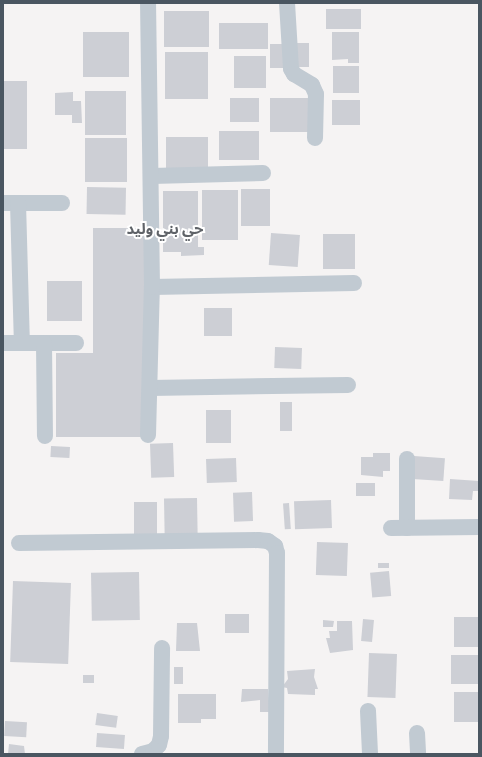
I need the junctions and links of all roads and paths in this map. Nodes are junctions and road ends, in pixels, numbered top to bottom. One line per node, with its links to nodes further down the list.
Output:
1 (148, 3): 5 (street)
2 (287, 3): 3 (street)
3 (315, 138)
4 (264, 172): 5 (street)
5 (152, 176): 9 (street)
6 (11, 203): 7 (street); 11 (street)
7 (62, 203)
8 (354, 282): 9 (street)
9 (152, 287): 15 (street)
10 (3, 343): 11 (street)
11 (22, 343): 12 (street)
12 (44, 343): 13 (street); 17 (street)
13 (76, 343)
14 (348, 385): 15 (street)
15 (150, 388): 16 (street)
16 (148, 435)
17 (45, 436)
18 (407, 458): 20 (street)
19 (391, 528): 20 (street)
20 (408, 528): 21 (street)
21 (479, 528)
22 (19, 543): 27 (street)
23 (162, 648): 26 (street)
24 (368, 711): 28 (street)
25 (417, 733): 29 (street)
26 (142, 754)
27 (276, 754)
28 (370, 754)
29 (418, 754)

